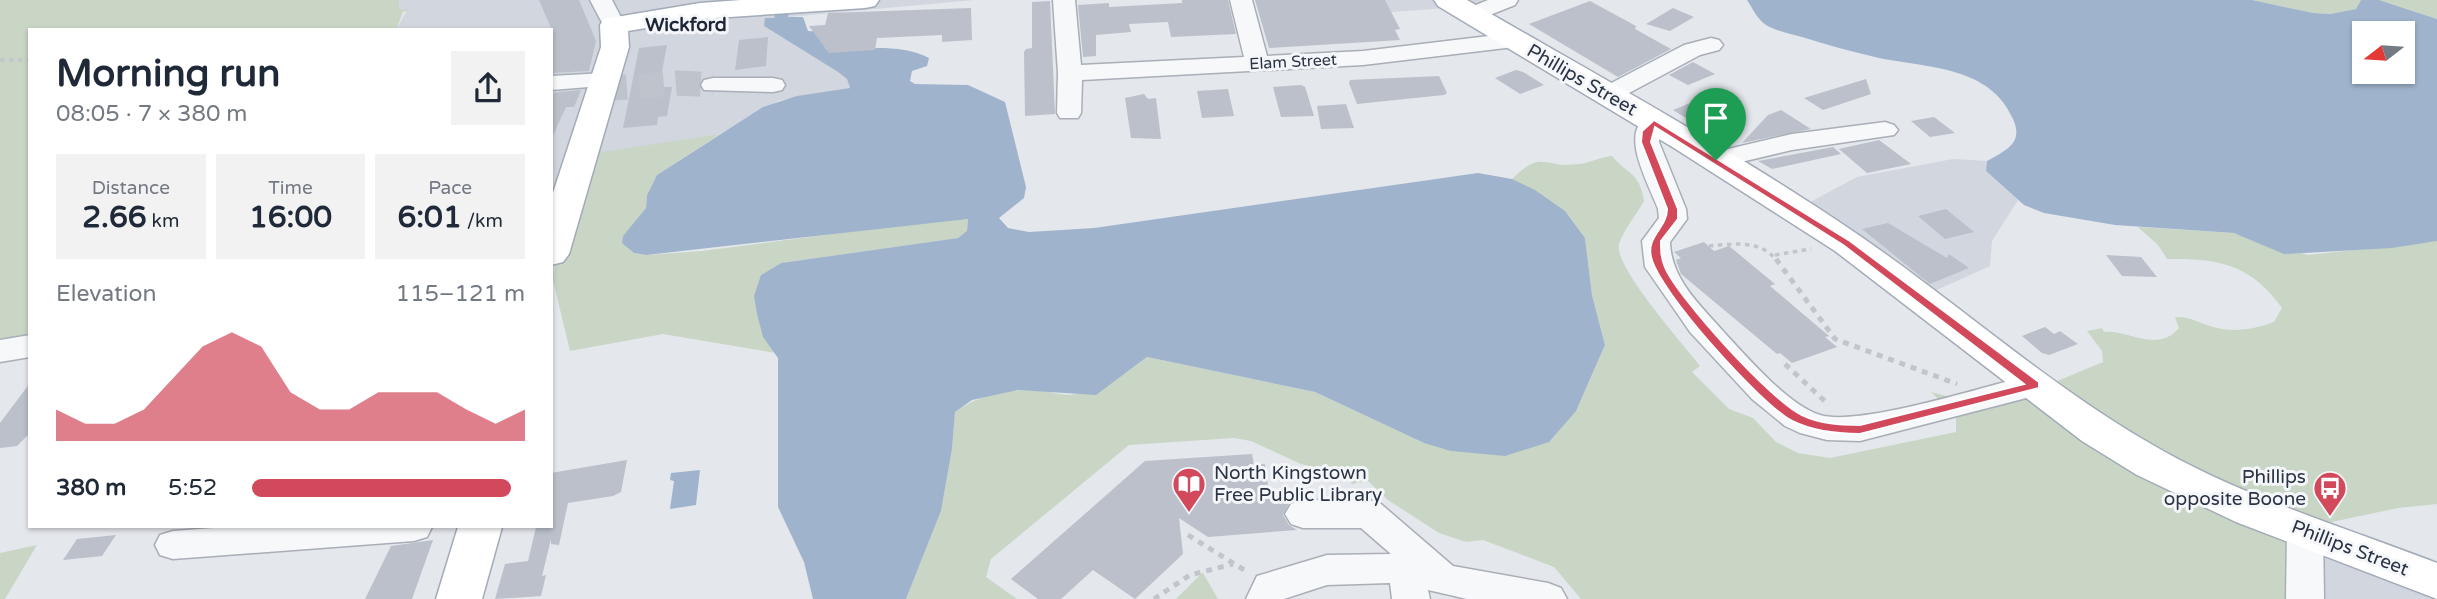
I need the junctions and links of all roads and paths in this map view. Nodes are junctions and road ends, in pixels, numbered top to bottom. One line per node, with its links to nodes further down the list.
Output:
1 (865, 0): 5 (main road)
2 (1064, 0): 13 (street)
3 (1241, 0): 12 (street)
4 (1507, 0): 6 (street)
5 (826, 1): 7 (main road)
6 (1460, 7): 8 (main road, Phillips Street)
7 (608, 12): 14 (main road)
8 (1514, 40): 12 (street, Elam Street); 18 (main road, Phillips Street)
9 (1711, 45): 18 (street)
10 (0, 60): 11 (path)
11 (28, 60)
12 (1257, 64): 13 (street, Elam Street)
13 (1070, 73): 19 (street)
14 (605, 80): 15 (street); 24 (main road)
15 (553, 83)
16 (713, 85): 17 (street)
17 (773, 85)
18 (1607, 95): 20 (main road, Phillips Street)
19 (1069, 113)
20 (1654, 123): 22 (main road, Phillips Street); 30 (street)
21 (1885, 130): 22 (street)
22 (1716, 160): 28 (main road, Phillips Street)
23 (1709, 246): 29 (path)
24 (553, 248)
25 (28, 345): 26 (street)
26 (0, 351)
27 (1784, 364): 30 (path)
28 (2035, 385): 29 (street); 34 (main road, Phillips Street)
29 (1995, 396): 30 (street)
30 (1855, 430)
31 (1303, 514): 38 (street)
32 (401, 528): 36 (street)
33 (480, 528): 42 (main road)
34 (2305, 530): 39 (main road, Phillips Street); 45 (street)
35 (1188, 535): 37 (path)
36 (173, 545)
37 (1234, 564): 41 (path); 43 (path)
38 (1446, 580): 40 (street); 44 (street)
39 (2437, 582)
40 (1409, 584): 41 (street)
41 (1268, 593)
42 (459, 599)
43 (1154, 599)
44 (1548, 599)
45 (2305, 599)

